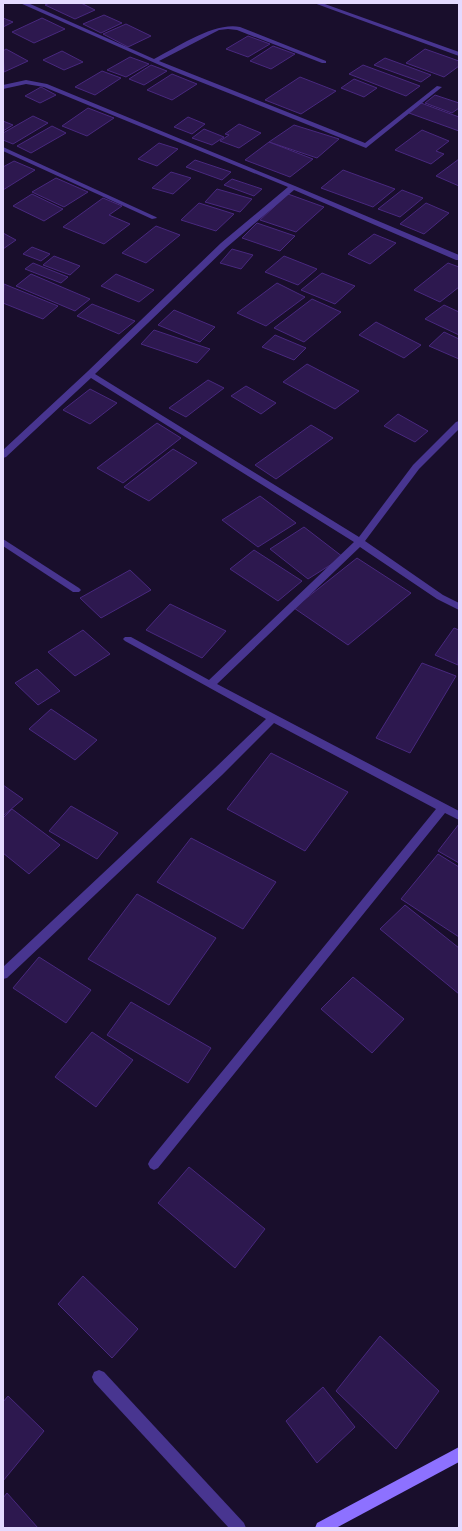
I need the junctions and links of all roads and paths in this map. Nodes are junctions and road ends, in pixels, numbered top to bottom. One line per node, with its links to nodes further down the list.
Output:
1 (23, 3): 5 (street)
2 (317, 3): 3 (street)
3 (327, 4): 4 (street)
4 (459, 54)
5 (154, 61): 6 (street); 8 (street)
6 (324, 62)
7 (3, 87): 10 (street)
8 (438, 87)
9 (3, 149): 11 (street)
10 (293, 187): 12 (street); 13 (street)
11 (154, 218)
12 (459, 258)
13 (90, 374): 15 (street); 17 (street)
14 (459, 424): 17 (street)
15 (3, 455)
16 (3, 542): 18 (street)
17 (360, 542): 19 (street); 21 (street)
18 (76, 590)
19 (459, 607)
20 (128, 639): 21 (street)
21 (210, 685): 22 (street)
22 (273, 718): 23 (street); 25 (street)
23 (443, 808): 24 (street); 26 (street)
24 (459, 816)
25 (3, 974)
26 (154, 1164)
27 (99, 1377): 30 (street)
28 (459, 1454): 29 (street)
29 (328, 1526)
30 (239, 1528)

